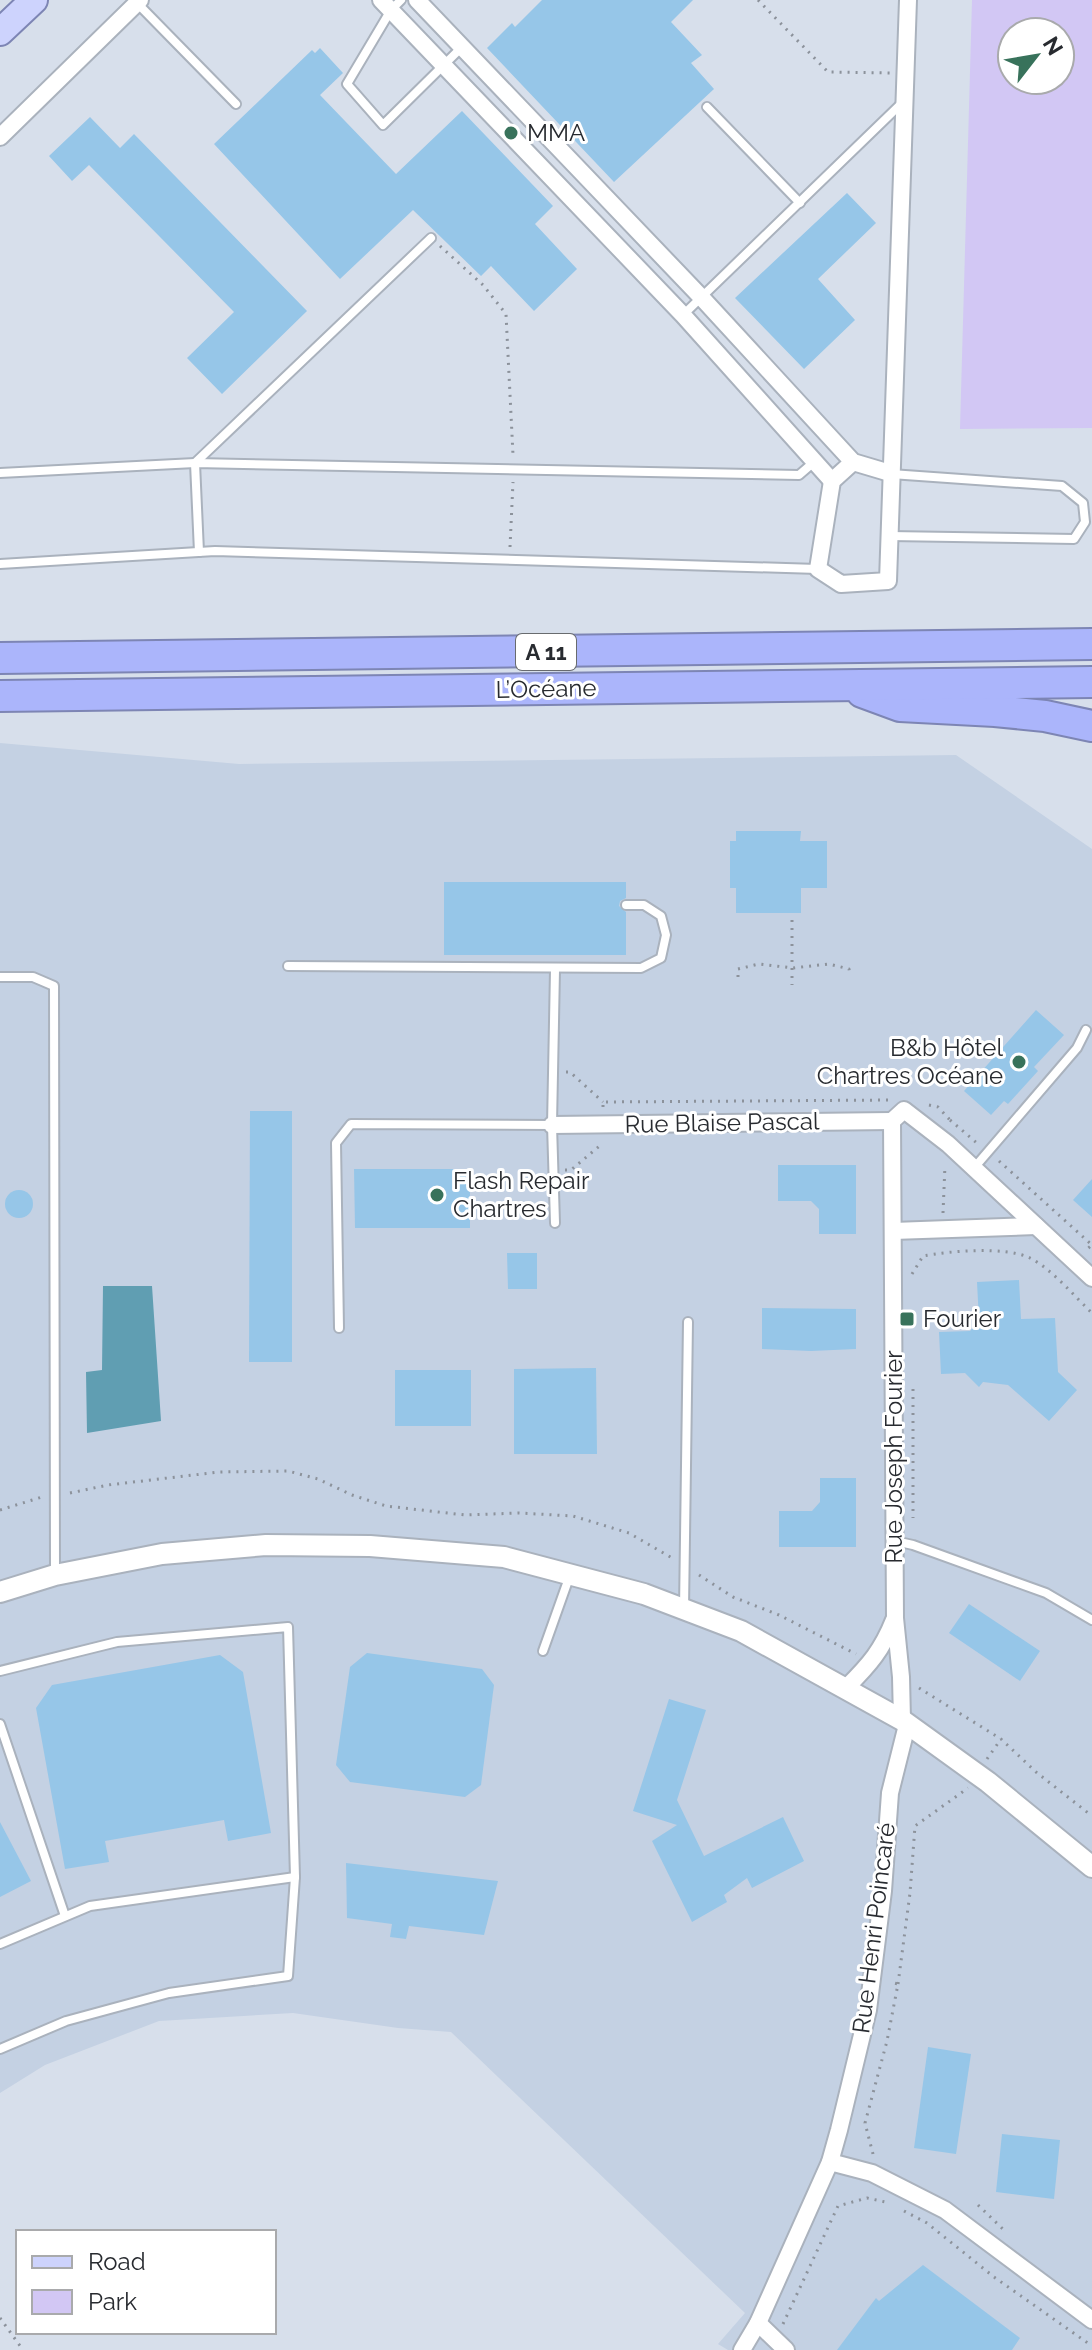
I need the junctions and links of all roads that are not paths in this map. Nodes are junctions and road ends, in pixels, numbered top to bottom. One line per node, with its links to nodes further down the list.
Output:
1 (34, 0): 6 (main road)
2 (417, 0): 7 (street)
3 (908, 0): 9 (street)
4 (139, 1): 10 (lane); 12 (street)
5 (391, 3): 8 (street); 8 (lane)
6 (0, 32)
7 (462, 47): 8 (lane); 15 (street)
8 (445, 65): 16 (street)
9 (904, 101): 13 (lane); 22 (street)
10 (236, 104)
11 (707, 107): 13 (lane)
12 (0, 137)
13 (800, 203): 15 (lane)
14 (431, 238): 20 (lane)
15 (702, 298): 16 (lane); 17 (street)
16 (683, 315): 18 (street)
17 (835, 442): 18 (street); 19 (street)
18 (815, 462): 20 (lane); 23 (street)
19 (853, 462): 22 (street); 23 (street)
20 (195, 463): 21 (lane); 25 (lane)
21 (0, 473)
22 (890, 473): 24 (street); 24 (lane)
23 (832, 481): 27 (street)
24 (889, 536): 27 (street)
25 (199, 552): 26 (lane); 27 (lane)
26 (0, 564)
27 (818, 569)
28 (1092, 644): 29 (highway, L’Océane / A 11)
29 (0, 658)
30 (1092, 682): 31 (highway, L’Océane / A 11)
31 (842, 685): 32 (highway, L’Océane / A 11); 33 (highway)
32 (0, 696)
33 (1092, 726)
34 (626, 905): 36 (lane)
35 (288, 966): 36 (lane)
36 (555, 970): 40 (lane)
37 (0, 977): 49 (lane)
38 (1086, 1030): 41 (lane)
39 (898, 1116): 40 (street, Rue Blaise Pascal); 41 (street); 44 (street, Rue Joseph Fourier)
40 (552, 1125): 42 (lane); 47 (lane)
41 (974, 1168): 43 (street)
42 (555, 1223)
43 (1036, 1226): 44 (street); 45 (street)
44 (893, 1231): 48 (street, Rue Joseph Fourier)
45 (1092, 1278)
46 (688, 1322): 52 (lane)
47 (339, 1328)
48 (894, 1541): 53 (street, Rue Joseph Fourier); 54 (lane)
49 (55, 1575): 50 (street); 51 (street)
50 (570, 1575): 52 (street); 55 (lane)
51 (0, 1592)
52 (684, 1609): 57 (street)
53 (895, 1618): 57 (street, Rue Joseph Fourier); 58 (street, Rue Joseph Fourier)
54 (1092, 1620)
55 (543, 1651)
56 (0, 1671): 61 (lane)
57 (847, 1687): 58 (street)
58 (904, 1722): 60 (street); 65 (street, Rue Henri Poincaré)
59 (0, 1724): 62 (lane)
60 (1092, 1867)
61 (295, 1877): 62 (lane); 64 (lane)
62 (65, 1916): 63 (lane)
63 (0, 1944)
64 (0, 2049)
65 (830, 2162): 66 (street); 67 (street, Rue Henri Poincaré)
66 (1092, 2320)
67 (758, 2323): 68 (street, Rue Henri Poincaré); 69 (street)
68 (742, 2350)
69 (786, 2350)

